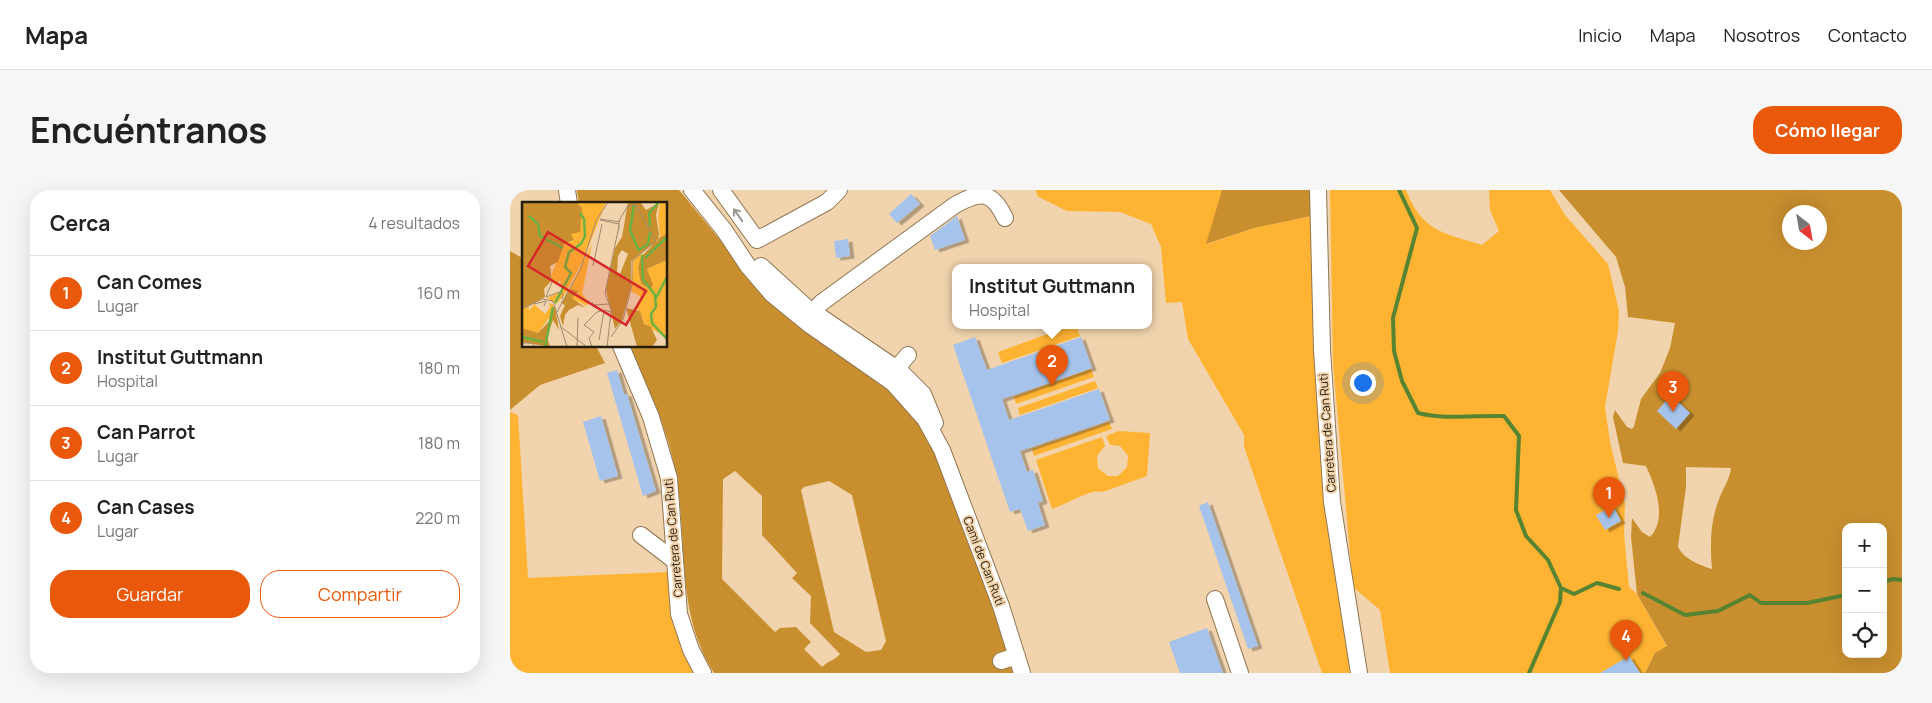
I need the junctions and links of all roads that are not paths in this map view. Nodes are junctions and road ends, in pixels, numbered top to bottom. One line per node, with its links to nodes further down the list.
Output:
1 (692, 190): 7 (street, Camí de Can Ruti)
2 (721, 190): 5 (street, one-way to 2)
3 (839, 190): 5 (street)
4 (1318, 190): 24 (street, Carretera de Can Ruti)
5 (825, 196)
6 (1005, 218): 9 (street)
7 (724, 230): 8 (street, Camí de Can Ruti); 9 (street, Camí de Can Ruti)
8 (765, 286): 9 (street, Camí de Can Ruti); 10 (street, Camí de Can Ruti)
9 (813, 312): 13 (street, Camí de Can Ruti)
10 (838, 344): 13 (street, Camí de Can Ruti); 14 (street, Camí de Can Ruti)
11 (622, 348): 17 (street, Carretera de Can Ruti)
12 (908, 355): 13 (street)
13 (896, 369): 14 (street, Camí de Can Ruti); 15 (street, Camí de Can Ruti)
14 (916, 407): 15 (street, Camí de Can Ruti)
15 (942, 450): 19 (street, Camí de Can Ruti)
16 (641, 534): 17 (street)
17 (675, 561): 21 (street, Carretera de Can Ruti)
18 (1215, 599): 23 (street)
19 (1017, 656): 20 (street); 22 (street, Camí de Can Ruti)
20 (1001, 661)
21 (703, 673)
22 (1022, 673)
23 (1240, 673)
24 (1359, 673)

